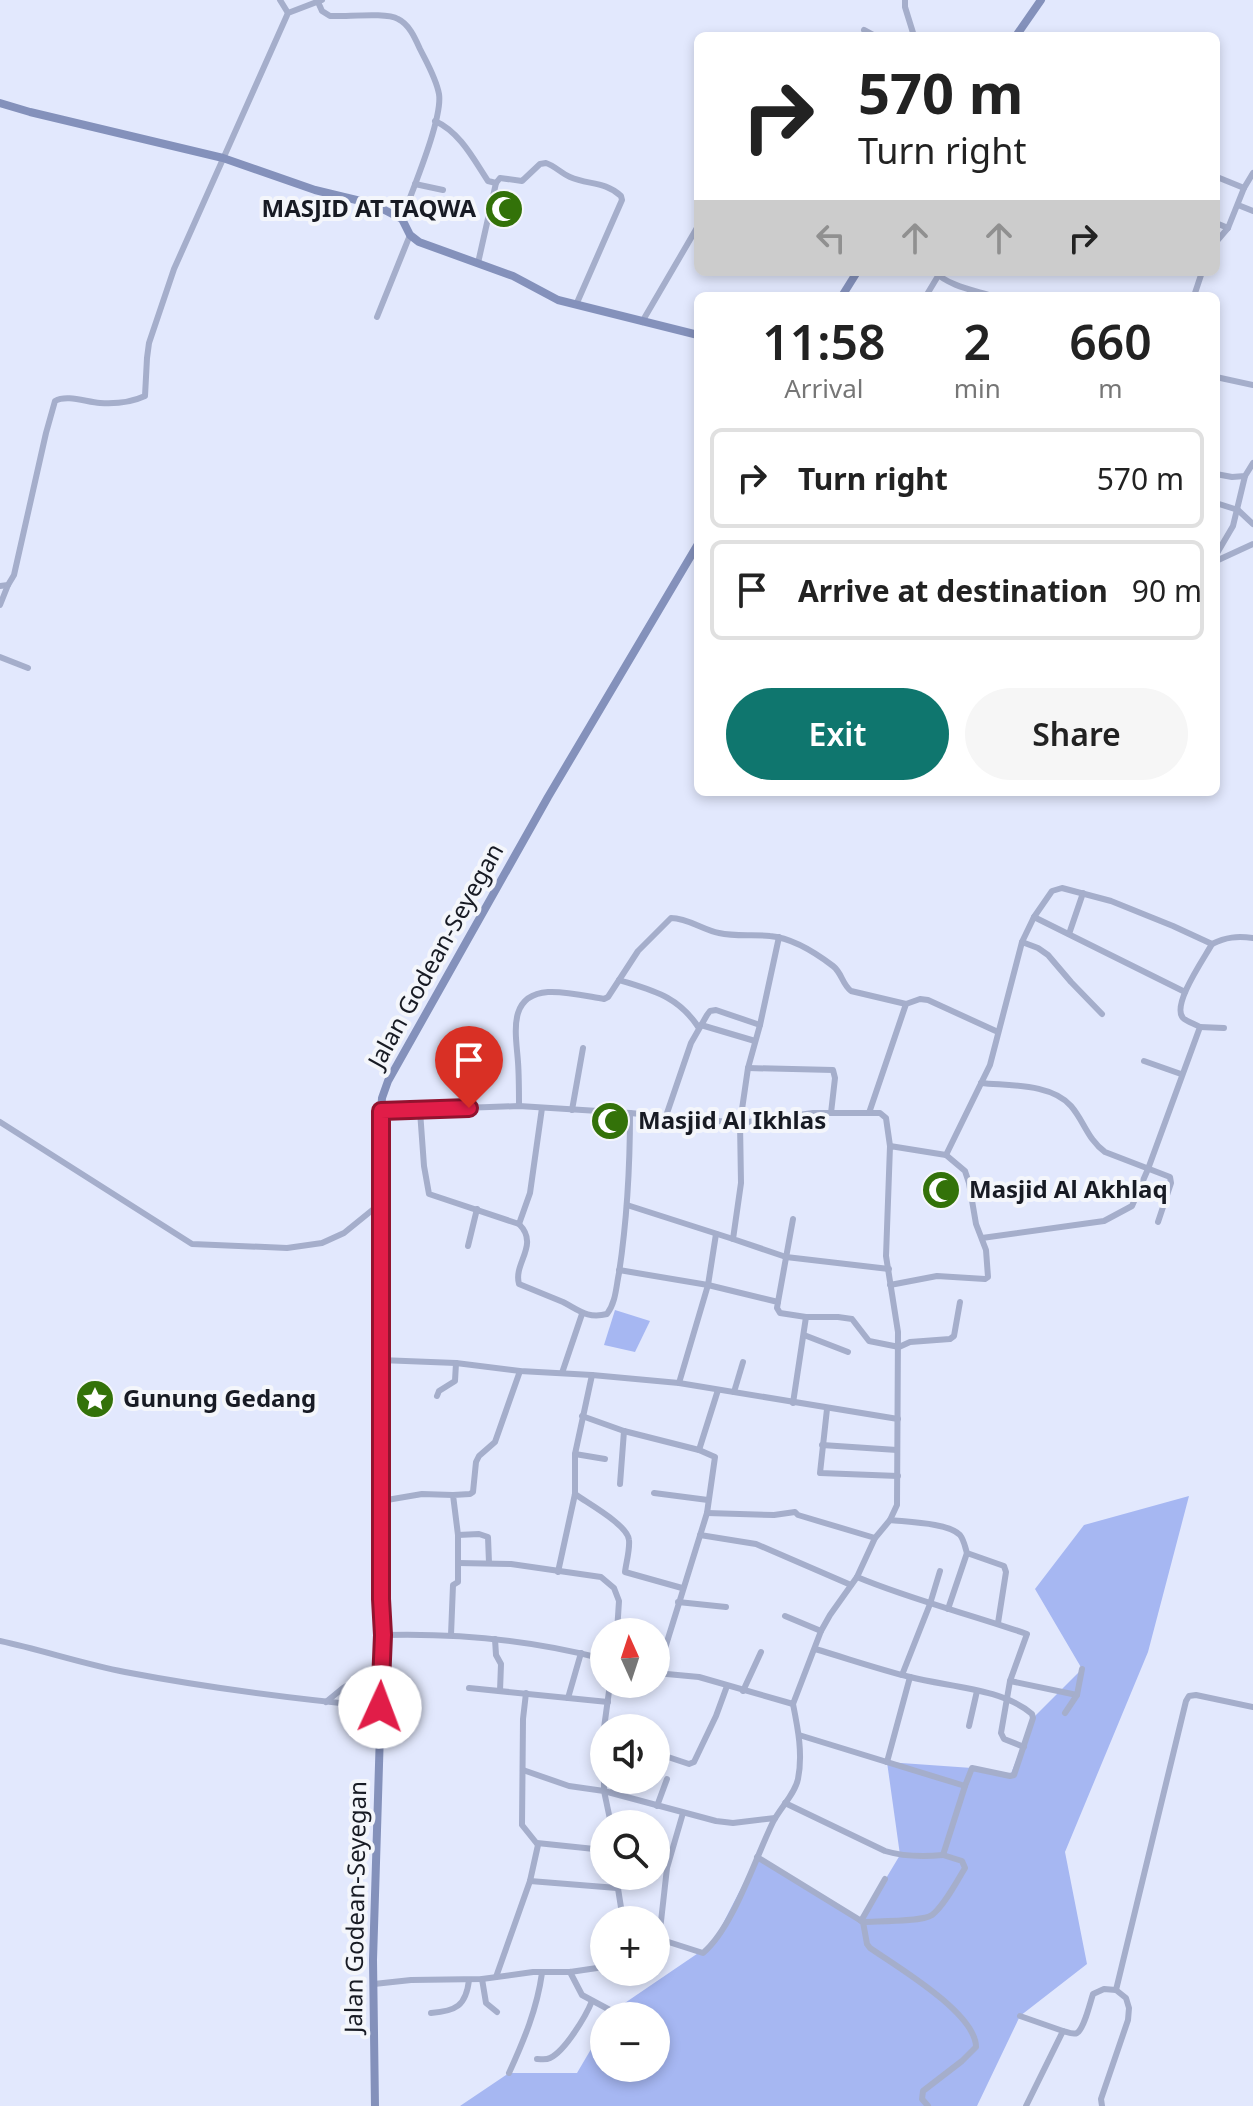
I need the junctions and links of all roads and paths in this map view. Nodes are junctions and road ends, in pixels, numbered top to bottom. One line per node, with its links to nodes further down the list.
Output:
1 (280, 0): 5 (street)
2 (905, 0): 8 (street)
3 (1041, 0): 9 (main road)
4 (320, 1): 5 (street); 11 (street)
5 (288, 13): 12 (street)
6 (864, 30): 7 (street)
7 (868, 32)
8 (913, 32)
9 (1019, 32)
10 (0, 103): 12 (main road)
11 (435, 121): 15 (street); 16 (street)
12 (223, 158): 21 (main road); 46 (street)
13 (1253, 173): 17 (street)
14 (1220, 178): 17 (street)
15 (496, 183): 27 (street); 30 (street)
16 (415, 184): 18 (street); 21 (street)
17 (1244, 188): 19 (street)
18 (443, 190)
19 (1238, 205): 20 (street); 23 (street)
20 (1253, 211)
21 (402, 219): 25 (main road)
22 (1220, 225): 23 (street)
23 (1228, 228): 26 (street)
24 (694, 233): 32 (street)
25 (410, 235): 27 (main road); 31 (street)
26 (1220, 237)
27 (478, 263): 30 (main road)
28 (940, 276): 29 (street)
29 (979, 292)
30 (576, 305): 32 (main road)
31 (377, 317)
32 (642, 322): 33 (main road)
33 (694, 334)
34 (1220, 378): 35 (street)
35 (1253, 385)
36 (1253, 463): 38 (street)
37 (1220, 475): 38 (street)
38 (1245, 476): 40 (street)
39 (1220, 504): 40 (street)
40 (1238, 510): 41 (street); 44 (street)
41 (1253, 524)
42 (1253, 544): 45 (street)
43 (694, 551): 75 (main road, Jalan Godean-Seyegan)
44 (1220, 551)
45 (1220, 556)
46 (4, 586): 47 (street)
47 (0, 605)
48 (0, 657): 49 (street)
49 (28, 668)
50 (1083, 893): 51 (street); 52 (street); 56 (street)
51 (1034, 917): 52 (street); 55 (street)
52 (1069, 934): 58 (street)
53 (779, 937): 57 (street); 59 (street); 61 (street)
54 (1253, 938): 56 (street)
55 (1022, 942): 60 (street); 65 (street)
56 (1212, 944): 58 (street)
57 (619, 980): 62 (street); 72 (street)
58 (1185, 992): 63 (street)
59 (906, 1004): 65 (street); 79 (street)
60 (1102, 1014)
61 (760, 1025): 62 (street); 66 (street)
62 (700, 1027): 66 (street); 80 (street)
63 (1200, 1027): 64 (street); 70 (street)
64 (1224, 1028)
65 (998, 1032): 71 (street)
66 (755, 1041): 69 (street)
67 (583, 1048): 74 (street)
68 (1144, 1061): 70 (street)
69 (748, 1068): 78 (street); 82 (street)
70 (1181, 1074): 85 (street)
71 (981, 1083): 84 (street); 85 (street)
72 (519, 1106): 73 (street); 76 (street)
73 (542, 1108): 74 (street); 91 (street)
74 (572, 1110): 77 (street)
75 (381, 1111): 76 (street); 86 (main road, Jalan Godean-Seyegan)
76 (420, 1111): 88 (street)
77 (630, 1113): 80 (street); 87 (street)
78 (831, 1113): 79 (street); 82 (street)
79 (869, 1113): 83 (street)
80 (666, 1116): 82 (street)
81 (0, 1122): 86 (street)
82 (740, 1123): 94 (street)
83 (890, 1146): 84 (street); 97 (street)
84 (946, 1155): 93 (street)
85 (1148, 1169): 90 (street); 93 (street)
86 (381, 1203): 108 (main road, Jalan Godean-Seyegan)
87 (627, 1205): 92 (street); 98 (street)
88 (477, 1209): 91 (street); 95 (street)
89 (793, 1219): 96 (street)
90 (1158, 1222)
91 (519, 1224): 103 (street)
92 (716, 1234): 94 (street); 99 (street)
93 (982, 1238): 100 (street)
94 (733, 1239): 96 (street)
95 (468, 1246)
96 (786, 1257): 97 (street); 101 (street)
97 (889, 1269): 100 (street)
98 (619, 1270): 99 (street); 103 (street)
99 (708, 1285): 101 (street); 114 (street)
100 (890, 1285): 106 (street)
101 (778, 1302): 104 (street)
102 (960, 1302): 106 (street)
103 (582, 1314): 112 (street)
104 (806, 1317): 105 (street); 106 (street)
105 (804, 1335): 107 (street); 118 (street)
106 (899, 1347): 121 (street)
107 (848, 1352)
108 (380, 1360): 110 (street); 134 (main road, Jalan Godean-Seyegan)
109 (743, 1362): 116 (street)
110 (456, 1363): 111 (street); 117 (street)
111 (520, 1371): 112 (street); 132 (street)
112 (562, 1373): 113 (street)
113 (592, 1375): 114 (street); 120 (street)
114 (679, 1383): 115 (street)
115 (718, 1390): 116 (street); 124 (street)
116 (734, 1392): 118 (street)
117 (437, 1396)
118 (793, 1403): 119 (street)
119 (827, 1409): 121 (street); 123 (street)
120 (582, 1416): 122 (street); 126 (street)
121 (898, 1419): 125 (street)
122 (624, 1431): 124 (street); 129 (street)
123 (822, 1445): 125 (street); 128 (street)
124 (699, 1450): 133 (street)
125 (897, 1450): 128 (street)
126 (575, 1454): 127 (street); 131 (street)
127 (605, 1459)
128 (898, 1476): 136 (street)
129 (620, 1484)
130 (654, 1493): 133 (street)
131 (575, 1494): 144 (street); 145 (street)
132 (453, 1495): 134 (street); 137 (street)
133 (708, 1500): 135 (street)
134 (381, 1501): 159 (main road, Jalan Godean-Seyegan)
135 (707, 1513): 138 (street); 139 (street)
136 (890, 1520): 139 (street); 140 (street)
137 (458, 1535): 141 (street); 142 (street)
138 (700, 1535): 147 (street); 149 (street)
139 (875, 1538): 146 (street)
140 (967, 1553): 153 (street); 156 (street)
141 (458, 1563): 142 (street); 160 (street)
142 (489, 1563): 144 (street)
143 (940, 1571): 151 (street)
144 (558, 1572): 148 (street)
145 (625, 1572): 148 (street); 149 (street)
146 (857, 1577): 147 (street); 151 (street)
147 (851, 1585): 158 (street)
148 (614, 1588): 155 (street)
149 (682, 1588): 150 (street)
150 (678, 1602): 152 (street); 157 (street)
151 (930, 1604): 153 (street); 170 (street)
152 (726, 1607)
153 (948, 1609): 156 (street)
154 (785, 1616): 158 (street)
155 (618, 1618)
156 (998, 1623): 171 (street)
157 (670, 1628)
158 (821, 1631): 163 (street)
159 (383, 1635): 160 (street); 167 (main road, Jalan Godean-Seyegan)
160 (451, 1635): 161 (street)
161 (495, 1639): 165 (street); 174 (street)
162 (0, 1641): 182 (street)
163 (815, 1649): 170 (street); 184 (street)
164 (761, 1652): 175 (street)
165 (581, 1653): 166 (street); 179 (street)
166 (590, 1655)
167 (381, 1665): 182 (street); 185 (main road, Jalan Godean-Seyegan)
168 (1082, 1669): 178 (street)
169 (670, 1675): 172 (street)
170 (906, 1676): 176 (street); 193 (street)
171 (1010, 1681): 178 (street); 181 (street)
172 (727, 1686): 175 (street); 192 (street)
173 (469, 1688): 174 (street)
174 (500, 1691): 177 (street)
175 (743, 1691): 184 (street)
176 (977, 1691): 181 (street); 189 (street)
177 (526, 1693): 179 (street); 194 (street)
178 (1077, 1695): 187 (street)
179 (568, 1698): 183 (street)
180 (608, 1698): 183 (street)
181 (1006, 1699): 191 (street); 191 (street)
182 (326, 1702): 185 (street)
183 (608, 1702): 188 (street)
184 (793, 1704): 190 (street)
185 (380, 1707): 219 (main road, Jalan Godean-Seyegan)
186 (1253, 1707): 220 (street)
187 (1065, 1713)
188 (606, 1714)
189 (969, 1726)
190 (799, 1735): 193 (street); 199 (street)
191 (1024, 1747): 195 (street)
192 (670, 1758)
193 (887, 1762): 195 (street)
194 (523, 1770): 196 (street); 203 (street)
195 (965, 1786): 205 (street)
196 (590, 1789)
197 (615, 1794): 200 (street)
198 (661, 1794): 200 (street)
199 (785, 1803): 202 (street); 205 (street)
200 (657, 1806): 201 (street)
201 (683, 1813): 202 (street); 210 (street)
202 (775, 1818): 206 (street)
203 (537, 1843): 204 (street); 208 (street)
204 (590, 1849)
205 (943, 1855): 211 (street)
206 (757, 1857): 211 (street); 212 (street)
207 (885, 1879): 211 (street)
208 (530, 1881): 209 (street); 216 (street)
209 (590, 1886)
210 (662, 1906)
211 (862, 1921): 229 (street)
212 (670, 1944)
213 (590, 1969): 214 (street)
214 (570, 1972): 215 (street); 221 (street)
215 (542, 1973): 216 (street); 227 (street)
216 (496, 1977): 217 (street)
217 (482, 1979): 218 (street); 222 (street)
218 (469, 1980): 219 (street); 223 (street)
219 (374, 1984): 228 (main road, Jalan Godean-Seyegan)
220 (1116, 1990): 225 (street); 231 (street)
221 (592, 2001): 226 (street)
222 (497, 2012)
223 (431, 2013)
224 (1020, 2016): 225 (street)
225 (1063, 2031): 230 (street)
226 (537, 2059)
227 (509, 2073)
228 (375, 2106)
229 (928, 2106)
230 (1026, 2106)
231 (1102, 2106)

